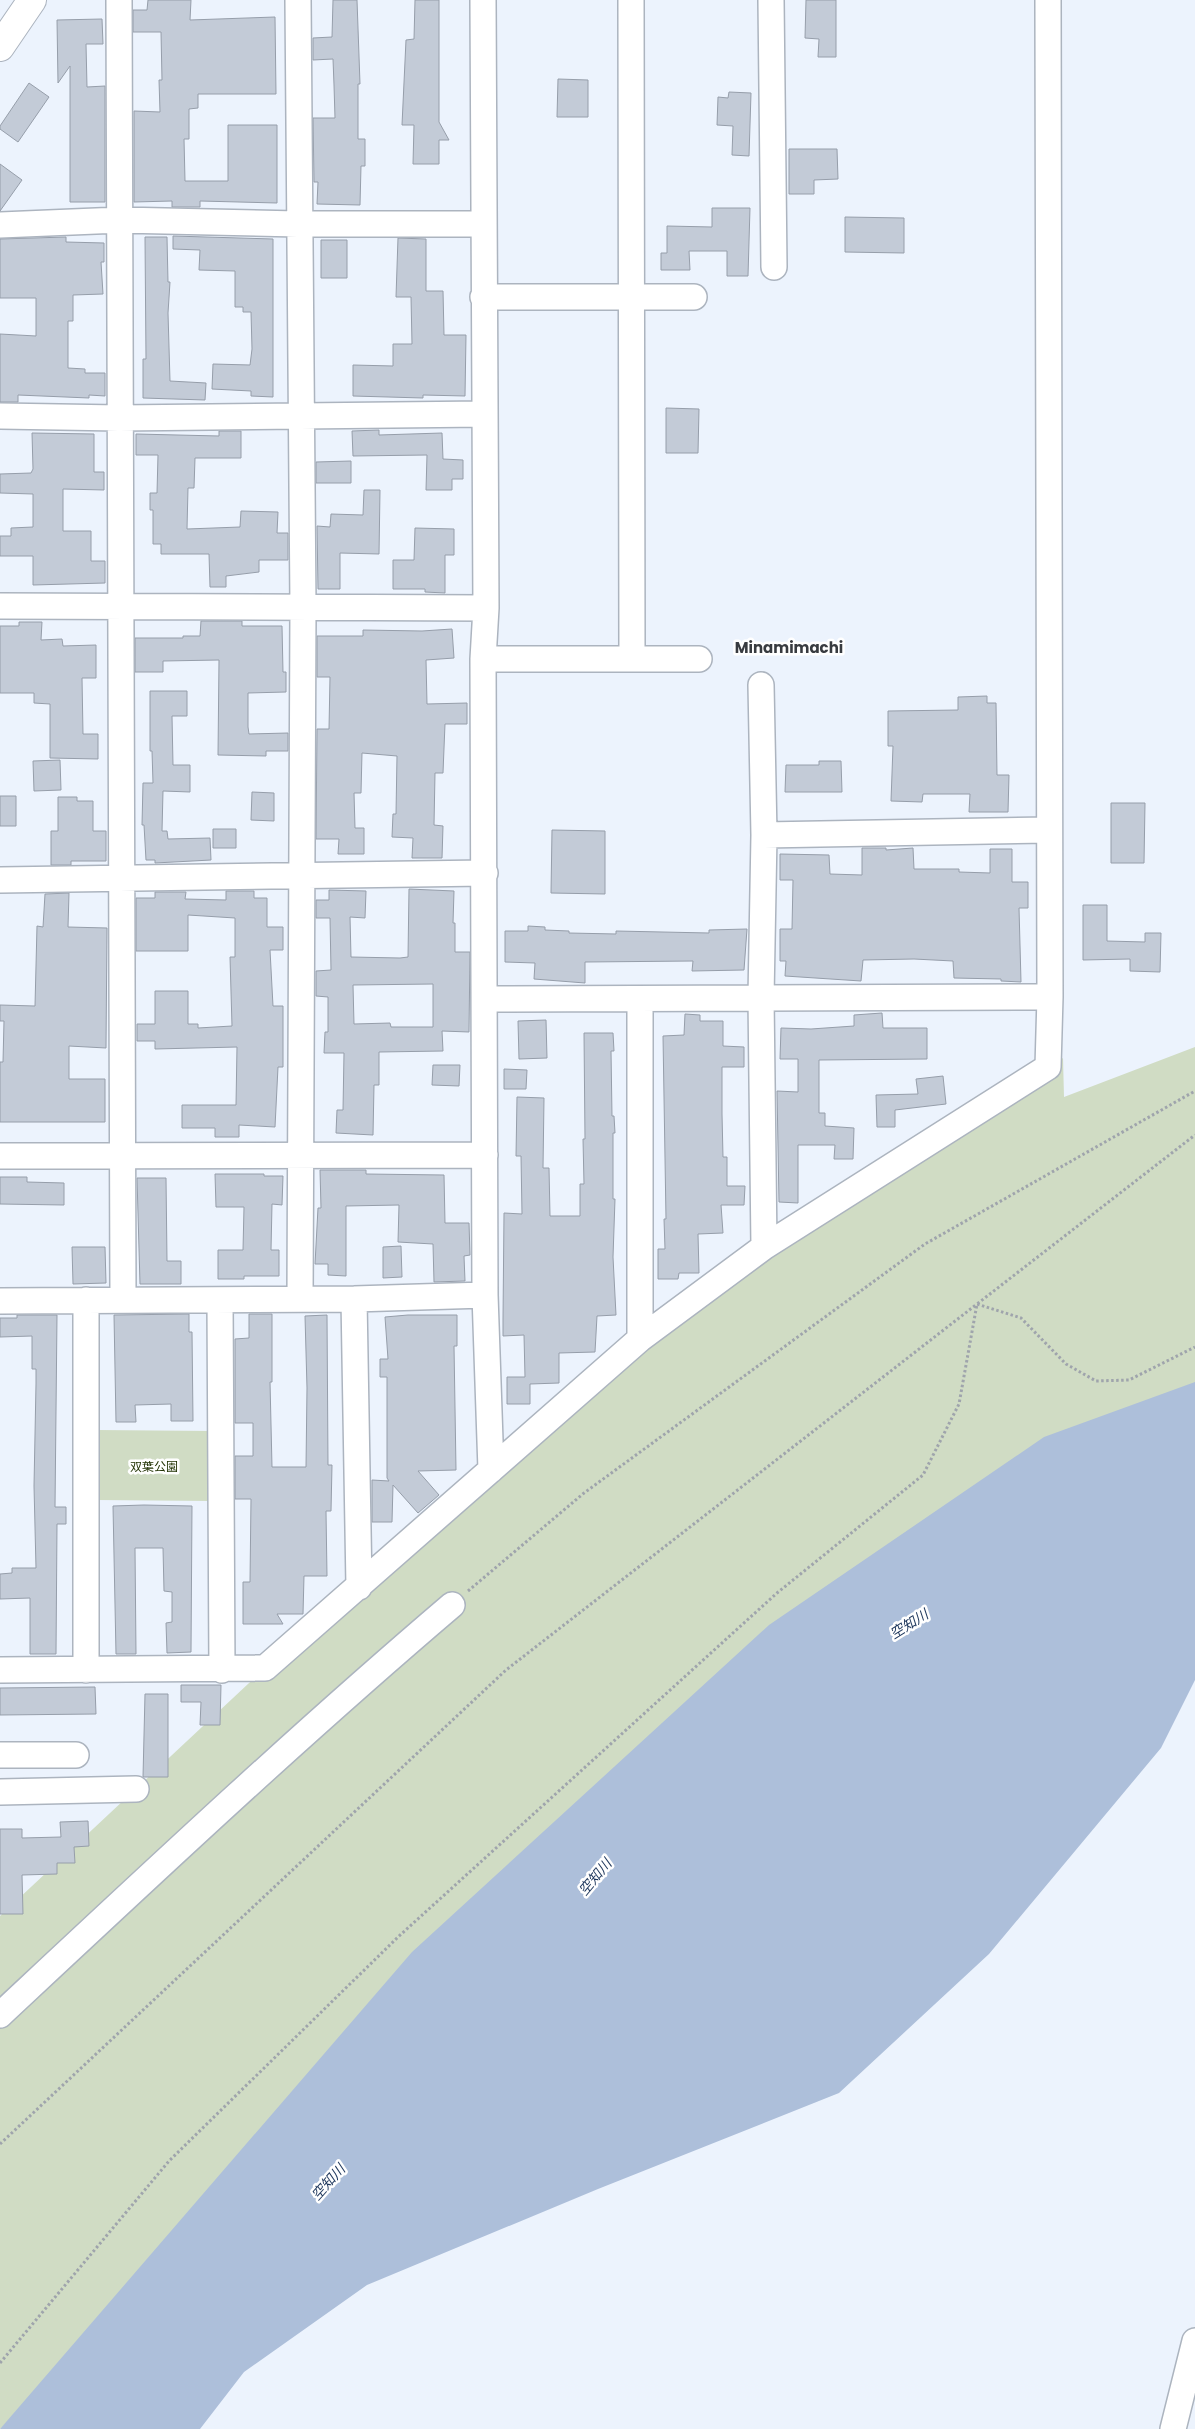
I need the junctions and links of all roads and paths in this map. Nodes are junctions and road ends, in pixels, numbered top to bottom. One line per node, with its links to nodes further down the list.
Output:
1 (32, 0): 8 (highway)
2 (119, 0): 9 (street)
3 (298, 0): 10 (street)
4 (483, 0): 11 (street)
5 (631, 0): 14 (street)
6 (771, 0): 13 (street)
7 (1048, 0): 29 (street)
8 (0, 47)
9 (120, 220): 10 (street); 12 (street); 20 (street)
10 (298, 224): 11 (street); 19 (street)
11 (483, 224): 15 (street)
12 (0, 225)
13 (774, 267)
14 (633, 296): 15 (street); 16 (street); 25 (street)
15 (483, 297): 17 (street)
16 (694, 297)
17 (484, 414): 19 (street); 24 (street)
18 (0, 416): 20 (street)
19 (301, 416): 20 (street); 23 (street)
20 (119, 418): 21 (street)
21 (120, 605): 22 (street); 23 (street); 33 (street)
22 (0, 606)
23 (303, 608): 24 (street); 32 (street)
24 (486, 608): 26 (street)
25 (632, 658): 26 (street); 27 (street)
26 (483, 659): 31 (street)
27 (699, 659)
28 (761, 685): 30 (street)
29 (1048, 830): 30 (street); 36 (street)
30 (764, 835): 35 (street)
31 (485, 873): 32 (street); 37 (street)
32 (301, 875): 33 (street); 44 (street)
33 (121, 878): 34 (street); 43 (street)
34 (0, 880)
35 (761, 997): 36 (street); 38 (street); 45 (street)
36 (1050, 998): 45 (street)
37 (485, 999): 38 (street); 41 (street)
38 (640, 999): 54 (street)
39 (1195, 1091): 58 (path)
40 (1195, 1135): 53 (path)
41 (485, 1155): 44 (street); 46 (street)
42 (0, 1156): 43 (street)
43 (124, 1156): 44 (street); 50 (street)
44 (302, 1156): 47 (street)
45 (764, 1247): 54 (street)
46 (485, 1295): 48 (street); 56 (street)
47 (300, 1299): 48 (street); 52 (street)
48 (354, 1299): 57 (street)
49 (86, 1300): 50 (street); 51 (street); 60 (street)
50 (123, 1300): 52 (street)
51 (0, 1301)
52 (220, 1301): 61 (street)
53 (977, 1304): 55 (path); 67 (path); 69 (path)
54 (640, 1339): 56 (street)
55 (1195, 1347)
56 (491, 1470): 57 (street)
57 (359, 1587): 61 (street)
58 (452, 1605): 66 (street)
59 (0, 1670): 60 (street)
60 (86, 1670): 61 (street)
61 (222, 1670)
62 (0, 1755): 63 (street)
63 (76, 1756)
64 (136, 1789): 65 (street)
65 (0, 1792)
66 (0, 2016)
67 (0, 2144)
68 (1195, 2341): 70 (street)
69 (0, 2363)
70 (1174, 2429)

